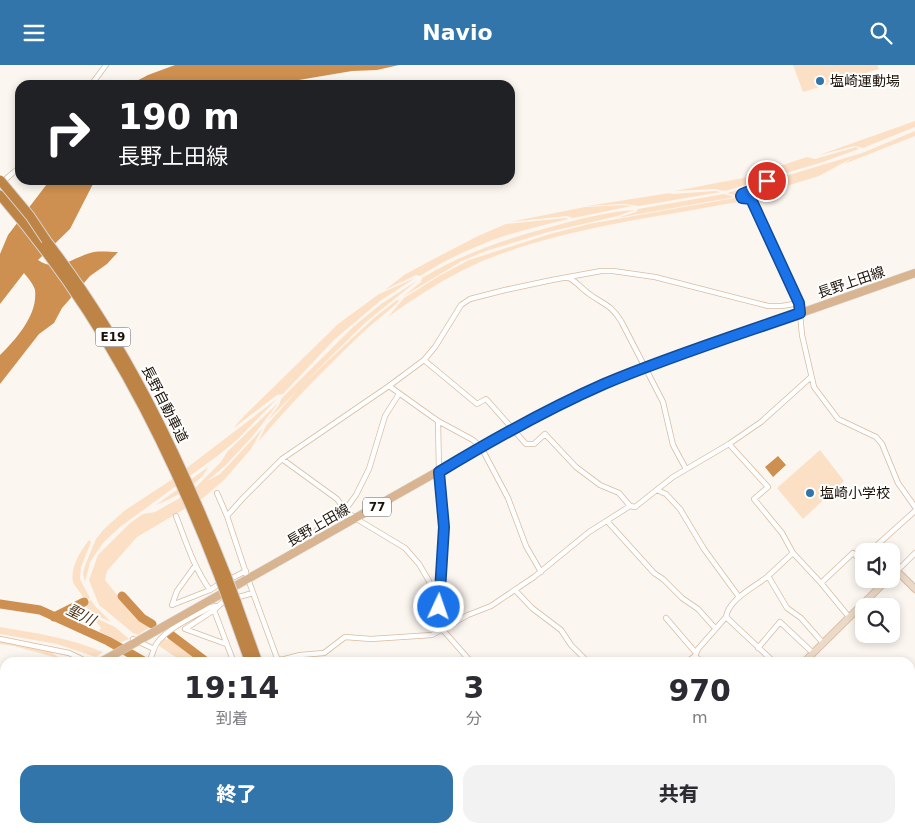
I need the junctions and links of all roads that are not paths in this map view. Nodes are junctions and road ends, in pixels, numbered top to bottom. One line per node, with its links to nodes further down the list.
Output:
1 (106, 65): 2 (street)
2 (95, 80)
3 (15, 171): 6 (street)
4 (0, 180): 8 (highway, bridge)
5 (767, 181): 11 (street)
6 (0, 184): 8 (highway, 長野自動車道 / E19, bridge)
7 (0, 195): 30 (highway, 長野自動車道 / E19)
8 (46, 240): 30 (highway, 長野自動車道 / E19)
9 (915, 273): 12 (main road, 長野上田線 / 77)
10 (569, 278): 11 (street); 13 (street); 14 (street)
11 (799, 303): 12 (street)
12 (800, 313): 14 (main road, 長野上田線 / 77); 15 (street)
13 (424, 360): 16 (street); 19 (street)
14 (644, 368): 19 (main road, 長野上田線 / 77); 23 (street)
15 (811, 377): 20 (street); 28 (street)
16 (389, 386): 17 (street); 22 (street)
17 (399, 394): 18 (street); 29 (street)
18 (438, 421): 21 (street); 24 (street)
19 (514, 430): 21 (main road, 長野上田線 / 77); 27 (street)
20 (729, 443): 23 (street); 38 (street)
21 (481, 447): 24 (main road, 長野上田線 / 77); 43 (street)
22 (282, 459): 29 (street); 33 (street)
23 (686, 469): 25 (street)
24 (439, 472): 34 (main road, 長野上田線 / 77); 55 (street)
25 (657, 490): 27 (street); 53 (street)
26 (217, 493): 33 (street)
27 (630, 506): 35 (street)
28 (915, 507)
29 (343, 508): 34 (street); 36 (street)
30 (196, 509): 74 (highway, 長野自動車道 / E19, bridge)
31 (915, 511): 37 (street)
32 (176, 516): 41 (street)
33 (228, 517): 44 (street)
34 (355, 518): 36 (main road, 長野上田線 / 77); 55 (street)
35 (607, 521): 43 (street); 60 (street)
36 (315, 541): 44 (main road, 長野上田線 / 77)
37 (879, 543)
38 (793, 553): 45 (street); 47 (street)
39 (915, 553): 42 (street)
40 (855, 555): 47 (street)
41 (195, 567): 49 (street); 49 (street)
42 (900, 567)
43 (541, 572): 50 (street)
44 (247, 575): 49 (street); 52 (street); 63 (main road, 長野上田線 / 77)
45 (768, 576): 53 (street); 65 (street)
46 (900, 579): 51 (street)
47 (821, 583): 58 (street)
48 (878, 588): 58 (street)
49 (210, 589)
50 (515, 589): 61 (street); 78 (street)
51 (915, 589)
52 (254, 593): 54 (street); 75 (street)
53 (739, 597): 57 (street)
54 (219, 606): 56 (street); 67 (street)
55 (439, 607): 61 (street)
56 (214, 610): 64 (street); 64 (street)
57 (726, 617): 60 (street); 66 (street)
58 (849, 617): 65 (street)
59 (666, 618): 69 (street)
60 (715, 628): 69 (street)
61 (443, 630): 76 (street); 77 (street)
62 (0, 639): 70 (street)
63 (134, 641): 67 (street); 71 (main road, 長野上田線 / 77)
64 (226, 643): 73 (street)
65 (823, 643): 68 (street)
66 (758, 648): 68 (street); 81 (street)
67 (154, 651): 72 (street)
68 (813, 653): 82 (street)
69 (696, 654): 79 (street); 80 (street)
70 (77, 657)
71 (109, 657)
72 (152, 657)
73 (232, 657)
74 (253, 657)
75 (275, 657)
76 (290, 657)
77 (467, 657)
78 (583, 657)
79 (692, 657)
80 (698, 657)
81 (768, 657)
82 (809, 657)

